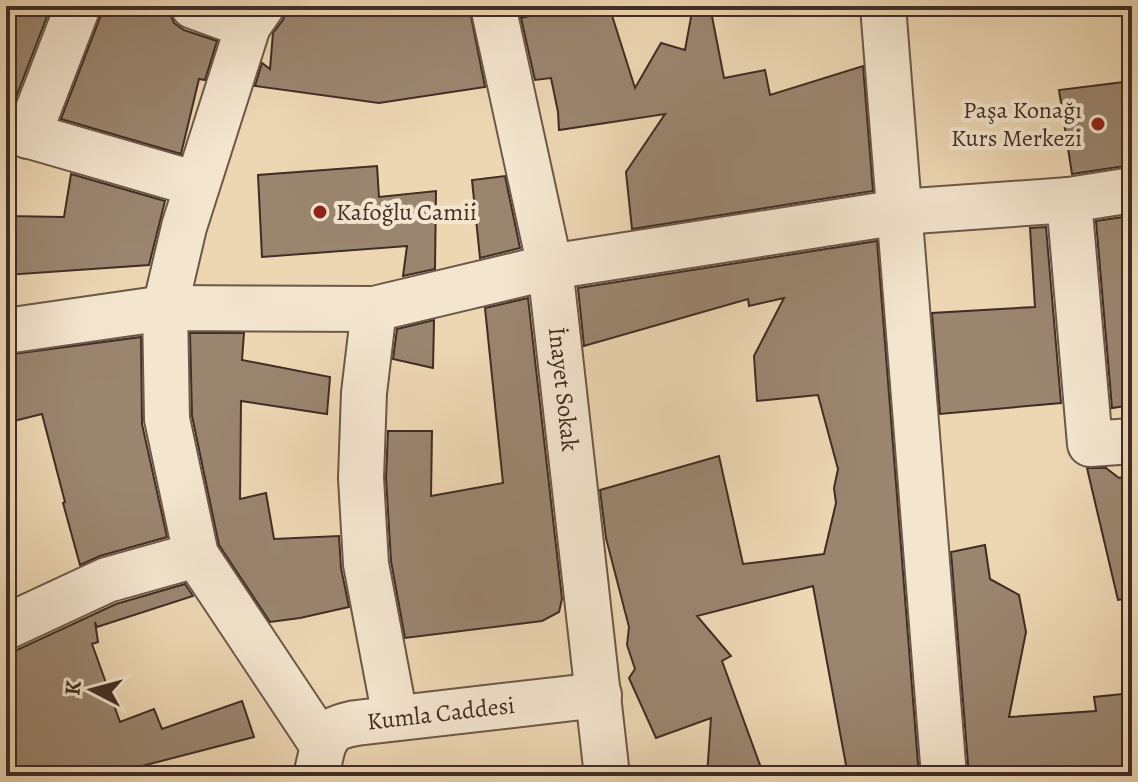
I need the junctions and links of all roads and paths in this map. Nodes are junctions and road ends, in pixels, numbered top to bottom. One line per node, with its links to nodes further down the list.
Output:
1 (78, 6): 6 (street)
2 (193, 6): 5 (street)
3 (493, 6): 11 (street, İnayet Sokak)
4 (883, 6): 10 (street)
5 (255, 16): 7 (street)
6 (17, 133): 7 (street)
7 (196, 184): 12 (street)
8 (1132, 190): 9 (street)
9 (1069, 200): 10 (street); 15 (street)
10 (900, 212): 11 (street); 22 (street)
11 (550, 267): 13 (street); 18 (street, İnayet Sokak)
12 (165, 308): 13 (street); 14 (street); 16 (street)
13 (374, 309): 19 (street)
14 (6, 331)
15 (1132, 441)
16 (196, 555): 17 (street); 20 (street)
17 (6, 627)
18 (599, 695): 19 (street, Kumla Caddesi); 21 (street, İnayet Sokak)
19 (395, 717): 20 (street, Kumla Caddesi)
20 (320, 761)
21 (607, 776)
22 (944, 776)

